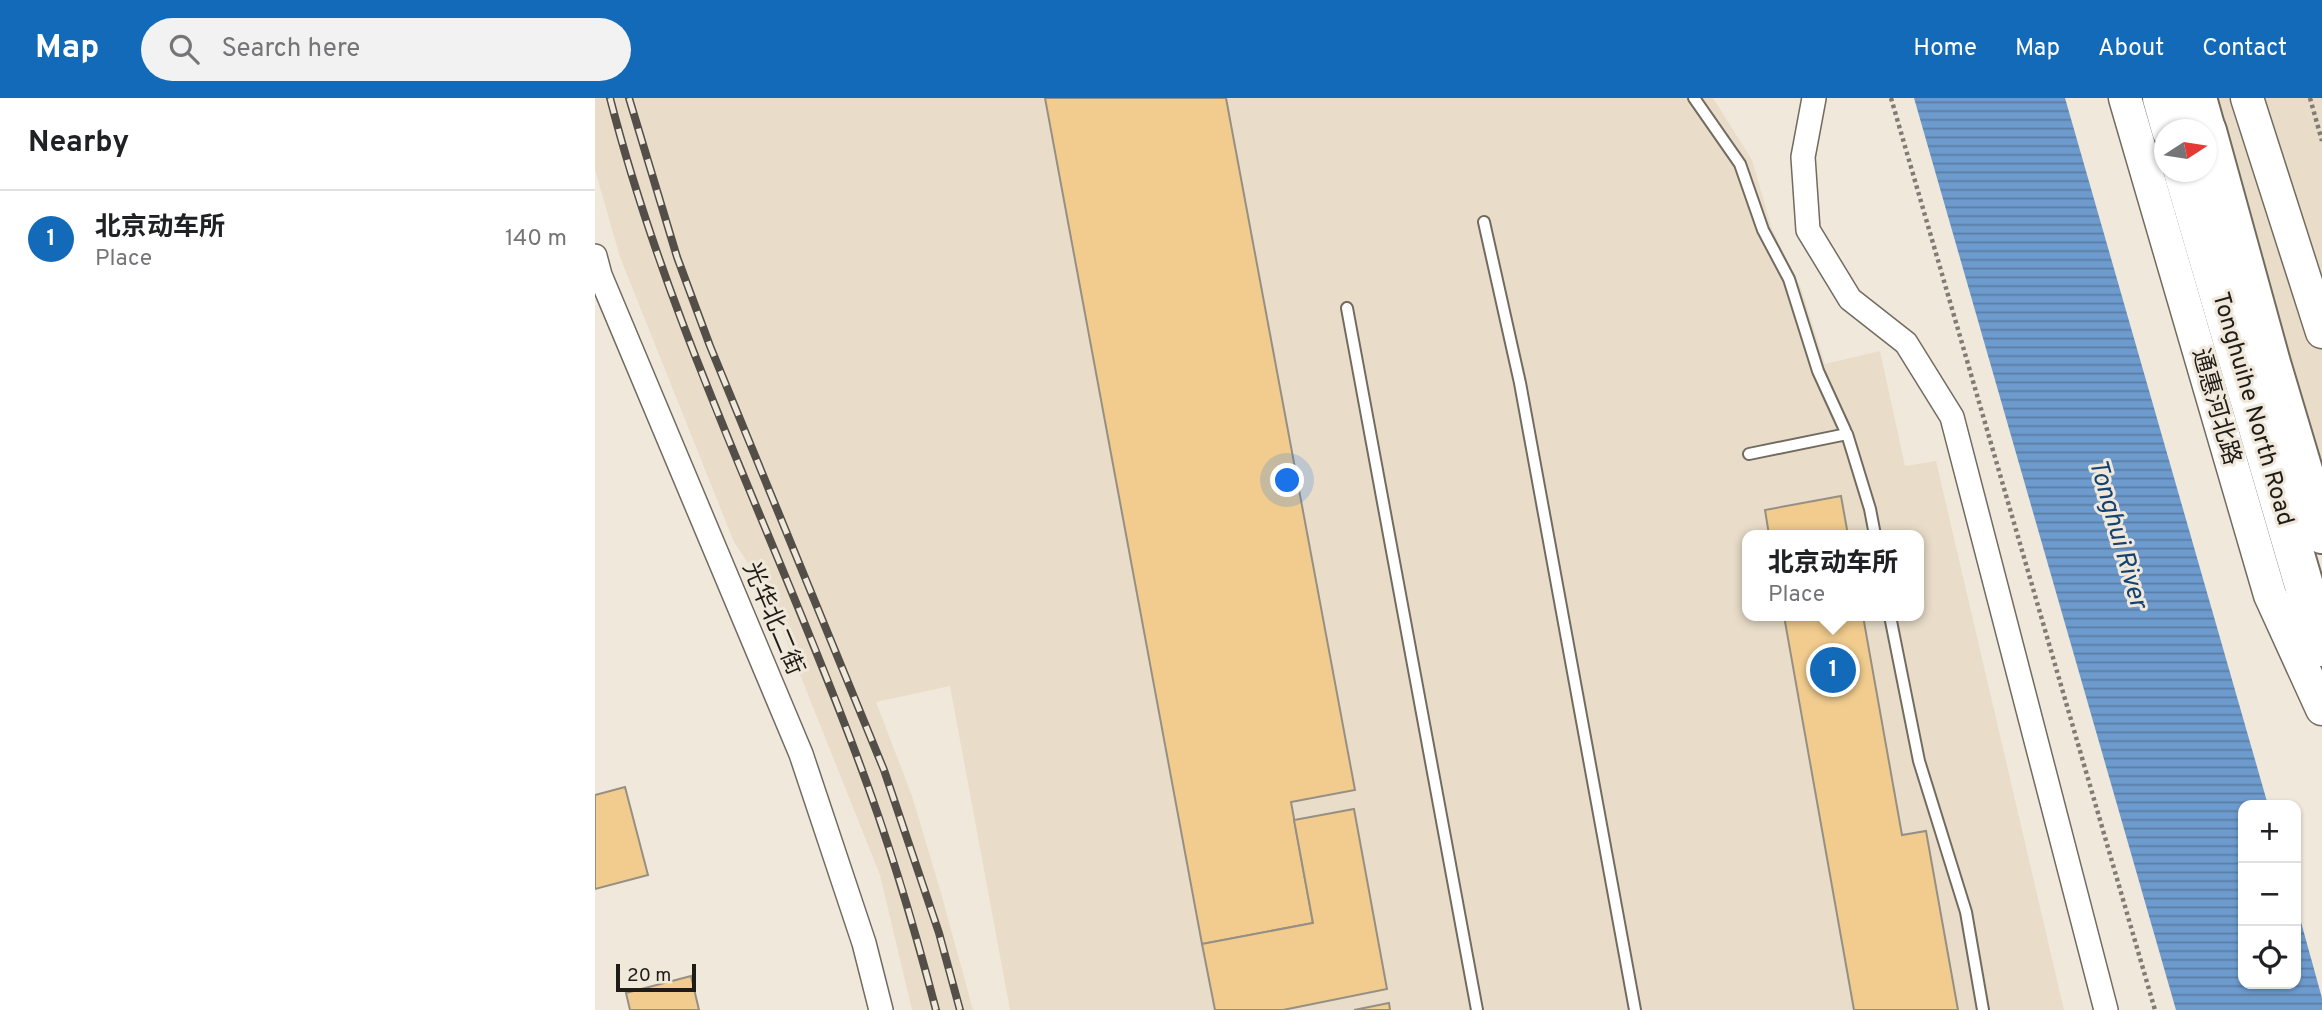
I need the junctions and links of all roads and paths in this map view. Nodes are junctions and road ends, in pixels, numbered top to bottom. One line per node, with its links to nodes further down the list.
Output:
1 (1694, 98): 18 (lane)
2 (1814, 98): 29 (street)
3 (1891, 98): 30 (path)
4 (2125, 98): 24 (street, 通惠河北路)
5 (2162, 98): 9 (highway)
6 (2197, 98): 10 (highway, Tonghuihe North Road)
7 (2310, 98): 11 (path)
8 (2257, 100): 17 (street)
9 (2168, 119)
10 (2203, 119)
11 (2322, 141)
12 (2217, 169): 21 (highway, Tonghuihe North Road)
13 (2186, 182): 23 (highway, Tonghuihe North Road)
14 (1484, 222): 27 (lane)
15 (597, 269): 25 (street, 光华北二街)
16 (1347, 308): 26 (lane)
17 (2322, 332)
18 (1845, 430)
19 (1749, 454): 20 (lane)
20 (1874, 530)
21 (2322, 534)
22 (1892, 621): 28 (lane)
23 (2322, 647)
24 (2322, 709)
25 (881, 1010)
26 (1477, 1010)
27 (1635, 1010)
28 (1983, 1010)
29 (2106, 1010)
30 (2155, 1010)

